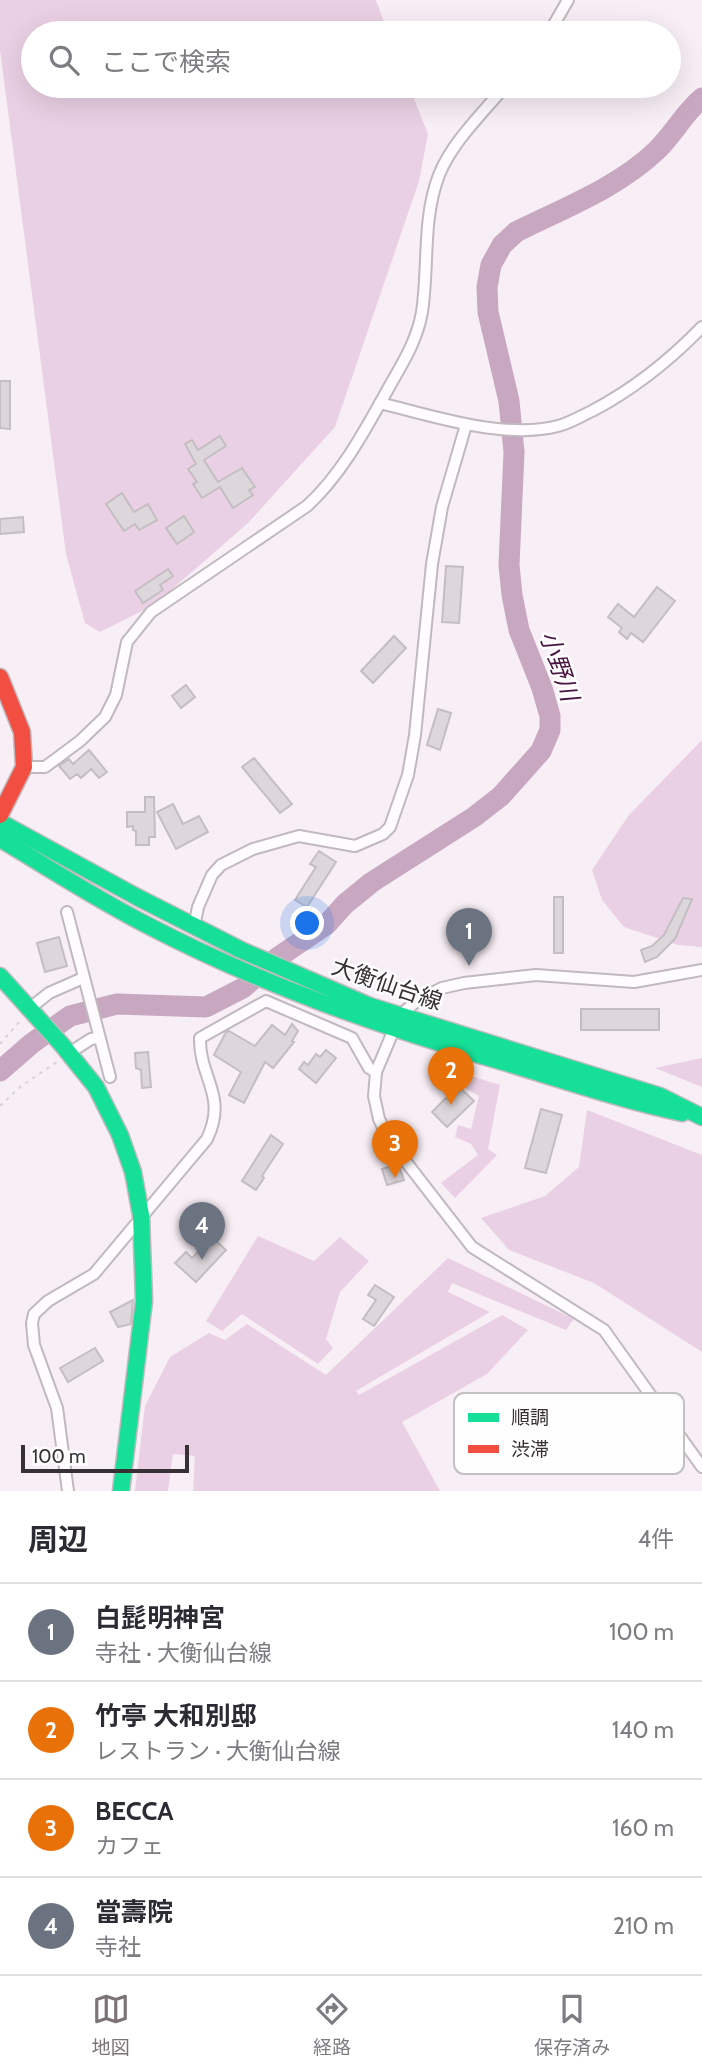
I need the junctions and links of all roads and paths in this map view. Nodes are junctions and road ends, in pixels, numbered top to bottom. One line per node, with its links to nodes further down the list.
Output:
1 (568, 0): 2 (street)
2 (556, 21)
3 (495, 98): 5 (street)
4 (702, 327): 6 (street)
5 (380, 402): 6 (street); 8 (street)
6 (466, 425): 13 (street)
7 (0, 677): 8 (main road)
8 (24, 767): 9 (main road)
9 (0, 815)
10 (0, 822): 13 (main road, 大衡仙台線)
11 (0, 839): 18 (main road, 大衡仙台線)
12 (67, 912): 16 (street)
13 (194, 927): 18 (main road, 大衡仙台線)
14 (702, 970): 18 (street)
15 (0, 976): 17 (main road)
16 (84, 982): 17 (street); 19 (street)
17 (32, 1013): 20 (path); 21 (main road)
18 (397, 1022): 22 (street); 25 (main road, 大衡仙台線)
19 (99, 1038): 21 (street); 23 (street)
20 (0, 1044)
21 (66, 1049): 24 (path); 26 (main road)
22 (376, 1072): 26 (street); 27 (street)
23 (110, 1077)
24 (0, 1105)
25 (700, 1117)
26 (141, 1215): 30 (street); 31 (main road)
27 (649, 1393)
28 (684, 1442): 29 (street)
29 (702, 1467)
30 (68, 1491)
31 (121, 1491)

